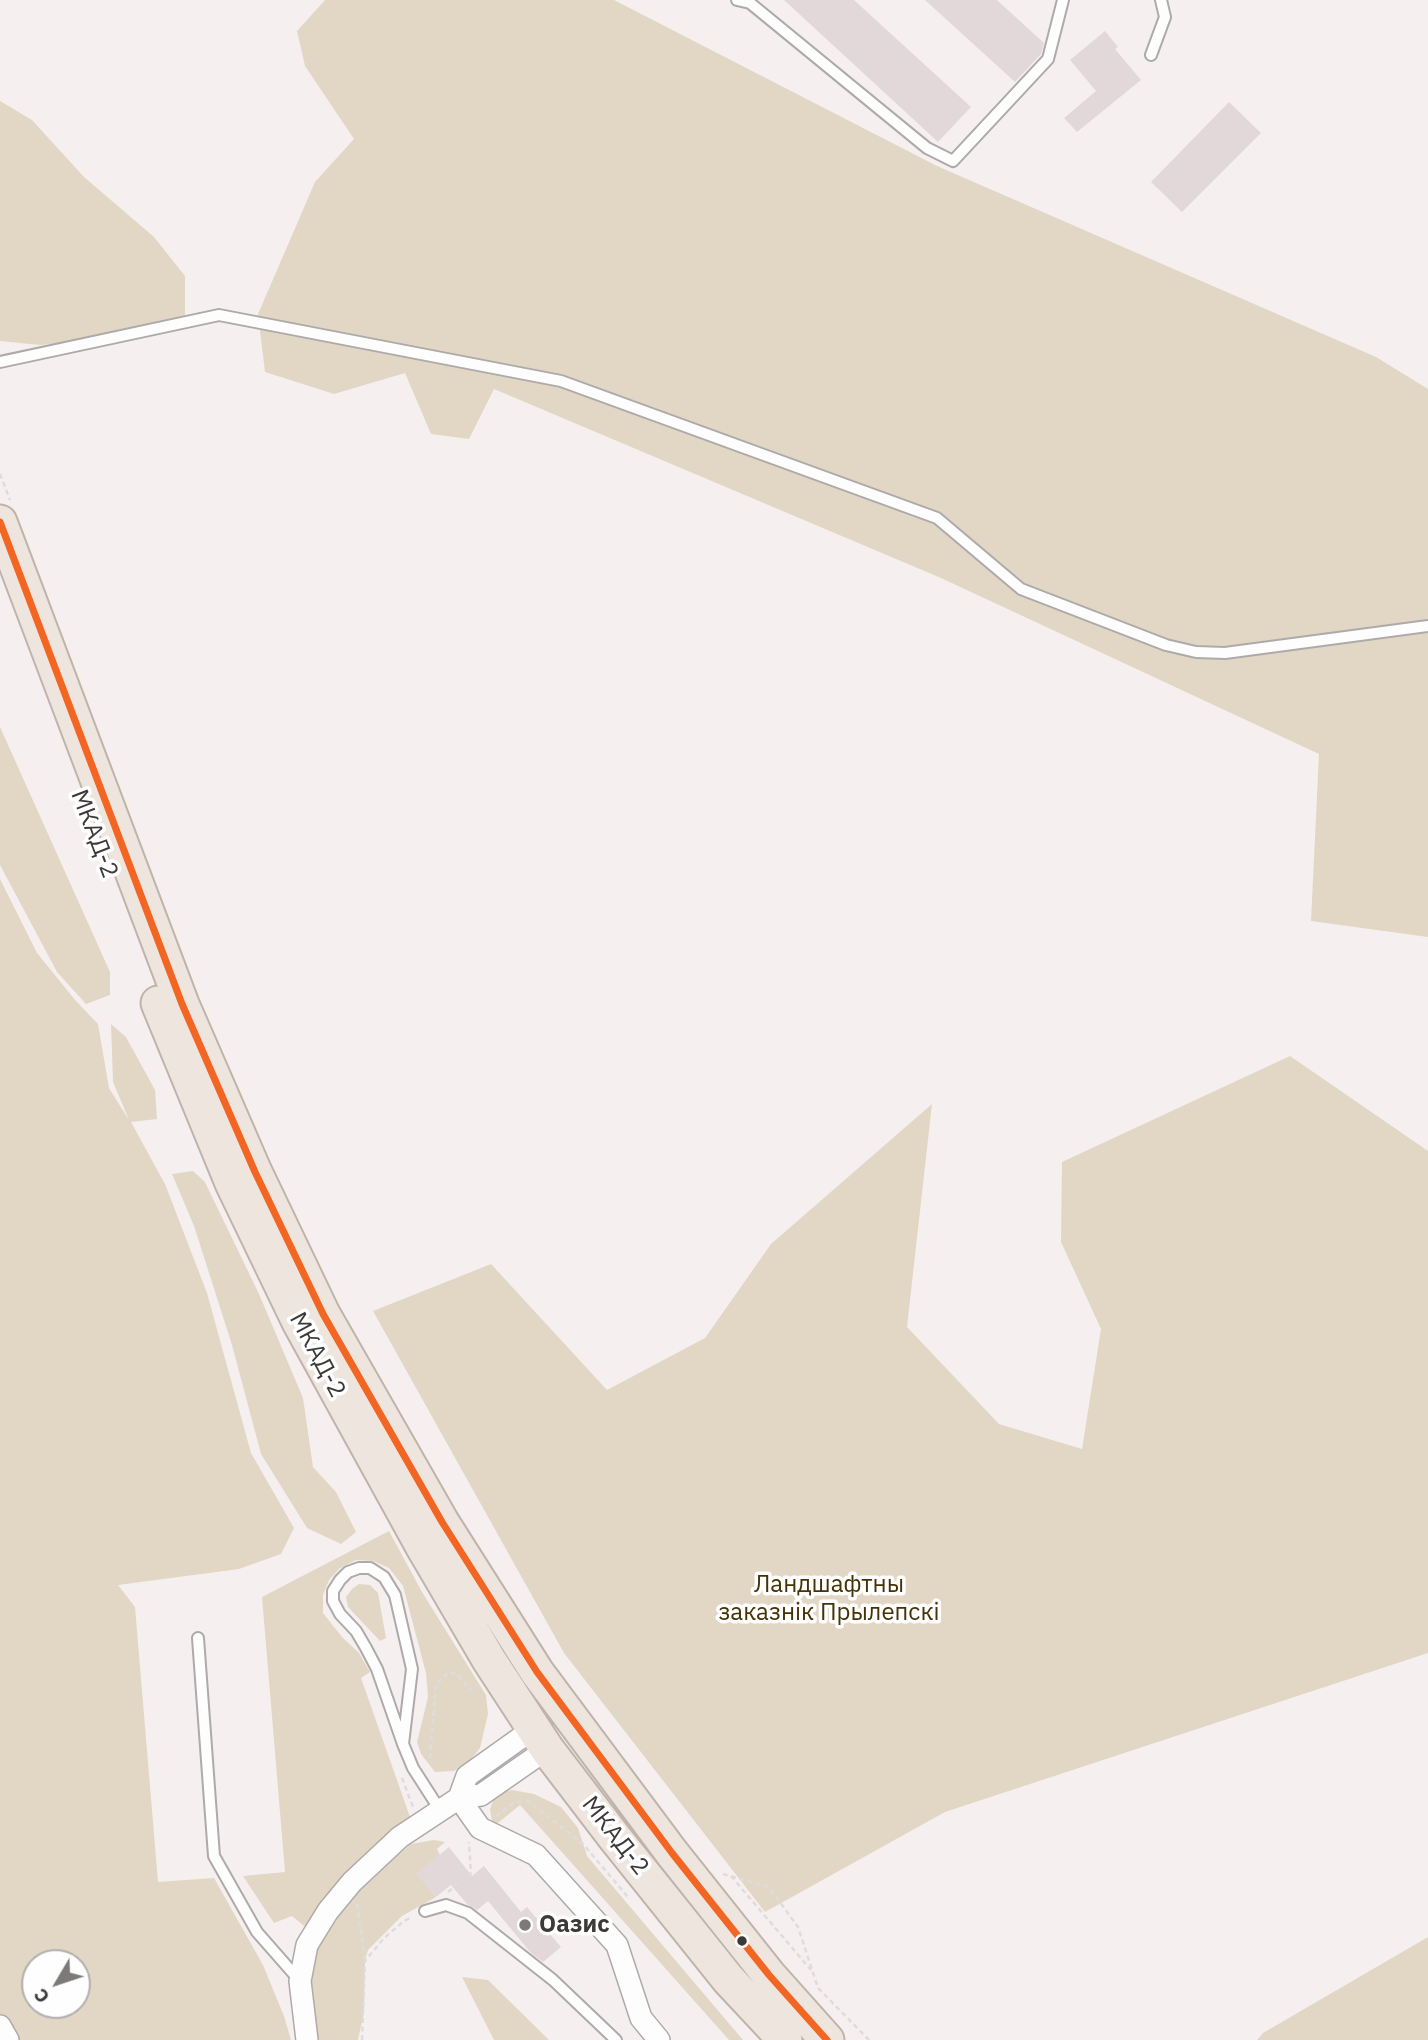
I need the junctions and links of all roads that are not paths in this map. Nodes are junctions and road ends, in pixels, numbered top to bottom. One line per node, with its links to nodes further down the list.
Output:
1 (737, 0): 2 (lane)
2 (1063, 0)
3 (1161, 0): 4 (lane)
4 (1151, 55)
5 (0, 362): 8 (lane)
6 (8, 517): 10 (highway)
7 (0, 586): 11 (highway, МКАД-2)
8 (1428, 626)
9 (198, 1638): 17 (lane)
10 (549, 1689): 11 (highway); 13 (highway)
11 (545, 1736): 13 (highway); 14 (street); 23 (highway, МКАД-2)
12 (403, 1744): 12 (lane); 15 (lane)
13 (595, 1753): 24 (highway)
14 (458, 1798): 15 (street); 22 (street)
15 (440, 1810): 17 (street)
16 (425, 1911): 21 (lane)
17 (300, 1981): 20 (street)
18 (0, 2026): 19 (street)
19 (8, 2040)
20 (307, 2040)
21 (616, 2040)
22 (659, 2040)
23 (785, 2040)
24 (827, 2040)

